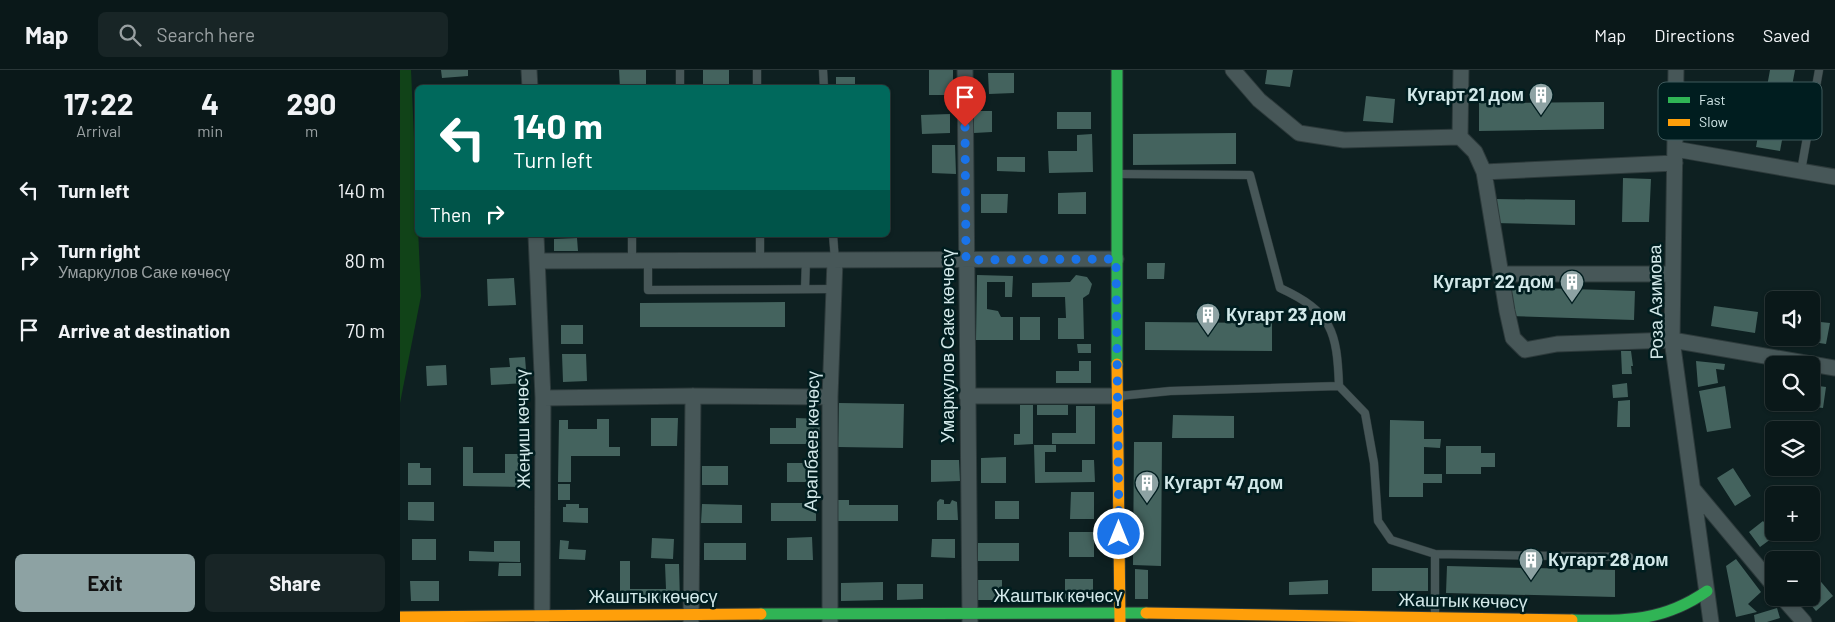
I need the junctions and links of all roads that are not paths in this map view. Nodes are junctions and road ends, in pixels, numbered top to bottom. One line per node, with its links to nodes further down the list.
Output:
1 (529, 70): 9 (street)
2 (680, 70): 10 (lane)
3 (756, 70): 11 (lane)
4 (823, 70): 12 (lane)
5 (965, 70): 31 (street, Умаркулов Саке көчөсү)
6 (1117, 70): 19 (street)
7 (1233, 70): 13 (street)
8 (1461, 70): 13 (street)
9 (530, 85)
10 (680, 85)
11 (757, 85)
12 (824, 85)
13 (1460, 136): 18 (street)
14 (1675, 140): 16 (street, Роза Азимова)
15 (1806, 140): 17 (lane)
16 (1675, 156): 17 (street); 18 (street); 34 (street, Роза Азимова)
17 (1800, 171): 20 (street)
18 (1484, 172): 33 (street)
19 (1117, 174): 25 (street); 39 (lane)
20 (1835, 177)
21 (536, 237): 32 (street, Жеңиш көчөсү)
22 (632, 237): 26 (lane)
23 (760, 237): 28 (lane)
24 (833, 237): 30 (lane)
25 (1116, 259): 31 (street); 42 (street)
26 (632, 260): 27 (street); 32 (street)
27 (648, 260): 28 (street); 35 (lane)
28 (760, 260): 29 (street)
29 (806, 260): 30 (street); 35 (lane)
30 (835, 260): 31 (street); 36 (street, Арапбаев көчөсү)
31 (966, 260): 41 (street, Умаркулов Саке көчөсү)
32 (537, 261): 44 (street, Жеңиш көчөсү)
33 (1500, 274): 34 (street); 37 (street)
34 (1673, 274): 37 (street, Роза Азимова)
35 (805, 289): 36 (lane)
36 (834, 289): 43 (street, Арапбаев көчөсү)
37 (1672, 340): 38 (street); 45 (street, Роза Азимова)
38 (1835, 368)
39 (1339, 386): 42 (lane); 46 (lane)
40 (693, 396): 43 (street); 44 (street); 53 (street)
41 (967, 396): 42 (street); 55 (street, Умаркулов Саке көчөсү)
42 (1118, 396): 56 (street)
43 (830, 397): 54 (street, Арапбаев көчөсү)
44 (542, 398): 52 (street, Жеңиш көчөсү)
45 (1693, 488): 48 (street); 49 (street, Роза Азимова)
46 (1435, 554): 47 (lane); 57 (lane)
47 (1629, 557)
48 (1765, 575)
49 (1707, 591): 59 (street, Жаштык көчөсү); 60 (street, Роза Азимова)
50 (1791, 606): 61 (street)
51 (400, 617): 52 (street, Жаштык көчөсү)
52 (542, 618): 53 (street, Жаштык көчөсү)
53 (691, 618): 54 (street, Жаштык көчөсү)
54 (830, 618): 55 (street, Жаштык көчөсү)
55 (970, 618): 56 (street, Жаштык көчөсү)
56 (1120, 618): 58 (street, Жаштык көчөсү)
57 (1435, 618): 58 (street, Жаштык көчөсү); 59 (street, Жаштык көчөсү)
58 (1326, 619)
59 (1533, 621)
60 (1711, 622)
61 (1804, 622)

